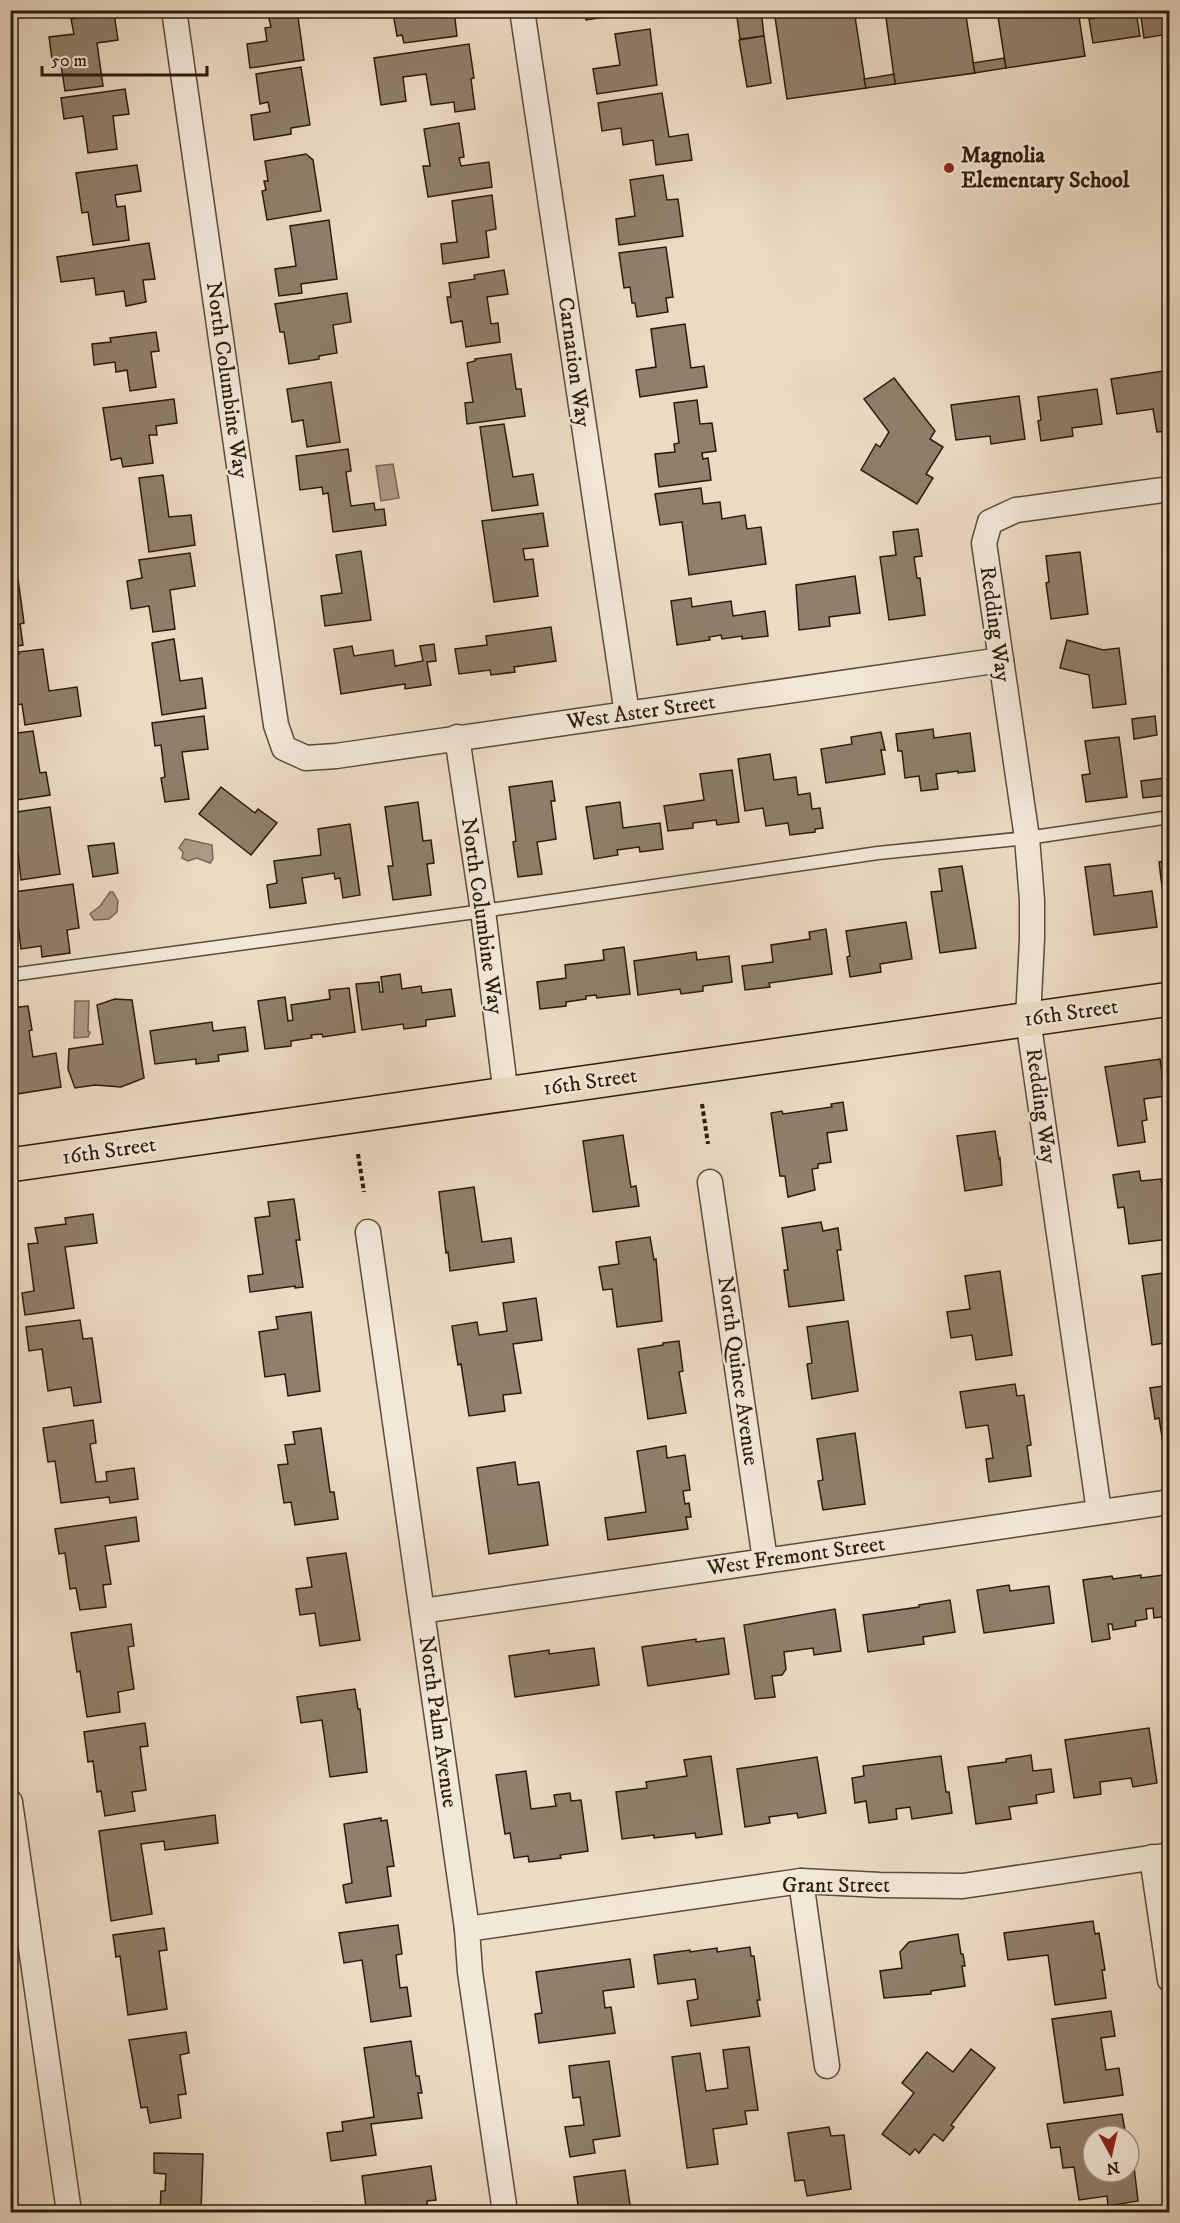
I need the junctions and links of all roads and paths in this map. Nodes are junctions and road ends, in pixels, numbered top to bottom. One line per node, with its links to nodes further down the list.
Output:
1 (174, 10): 7 (street, North Columbine Way)
2 (522, 10): 5 (street, Carnation Way)
3 (1170, 489): 4 (street, Redding Way)
4 (1000, 660): 5 (street, West Aster Street); 9 (street, Redding Way)
5 (627, 714): 6 (street, West Aster Street)
6 (457, 737): 7 (street, West Aster Street); 10 (street, North Columbine Way)
7 (284, 748)
8 (1170, 817): 9 (lane)
9 (1027, 838): 10 (lane); 13 (street, Redding Way)
10 (483, 911): 11 (lane); 14 (street, North Columbine Way)
11 (10, 975)
12 (1170, 999): 13 (main road, 16th Street)
13 (1028, 1019): 14 (main road, 16th Street); 23 (street, Redding Way)
14 (506, 1095): 18 (main road, 16th Street)
15 (702, 1104): 16 (path)
16 (708, 1143)
17 (358, 1154): 20 (path)
18 (10, 1166)
19 (710, 1182): 24 (street, North Quince Avenue)
20 (364, 1192)
21 (368, 1232): 25 (street, North Palm Avenue)
22 (1170, 1502): 23 (street, West Fremont Street)
23 (1099, 1511): 24 (street, West Fremont Street)
24 (765, 1560): 25 (street, West Fremont Street)
25 (422, 1611): 29 (street, North Palm Avenue)
26 (10, 1802): 32 (street)
27 (1161, 1856): 28 (street, Grant Street); 30 (street)
28 (801, 1881): 29 (street, Grant Street); 31 (street)
29 (467, 1929): 33 (street, North Palm Avenue)
30 (1170, 1980)
31 (827, 2066)
32 (69, 2212)
33 (505, 2212)

